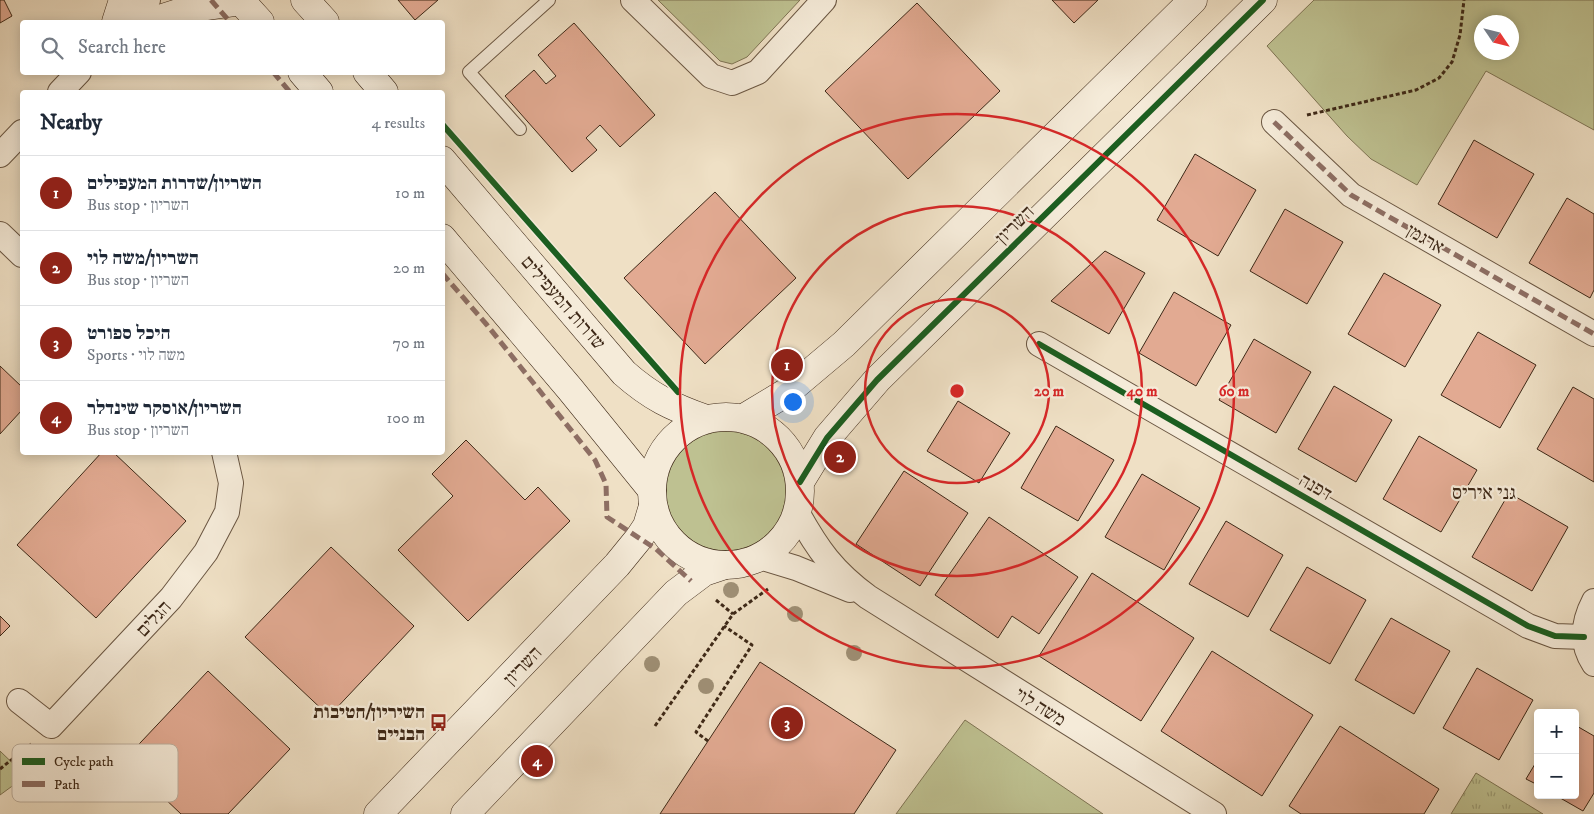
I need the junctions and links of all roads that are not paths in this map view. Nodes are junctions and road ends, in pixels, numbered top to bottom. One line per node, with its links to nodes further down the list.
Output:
1 (123, 0): 10 (street)
2 (148, 0): 11 (street)
3 (305, 0): 14 (street)
4 (549, 0): 22 (lane)
5 (633, 0): 6 (street)
6 (824, 0)
7 (1194, 0): 31 (street, השריון)
8 (1263, 0): 34 (street, השריון)
9 (241, 1): 12 (street); 13 (street)
10 (117, 20)
11 (128, 20)
12 (156, 20)
13 (258, 20)
14 (323, 20)
15 (76, 75): 18 (street)
16 (305, 75): 19 (street)
17 (370, 75): 20 (street)
18 (62, 90)
19 (317, 90)
20 (382, 90)
21 (1274, 122): 29 (street, ארגמן)
22 (520, 129)
23 (20, 134): 24 (street)
24 (0, 155)
25 (445, 164): 32 (street, שדרות המעפילים)
26 (0, 234): 28 (street)
27 (445, 242): 35 (street)
28 (20, 253)
29 (1594, 334)
30 (1039, 344): 41 (street, דפנה)
31 (744, 418): 32 (street); 34 (street)
32 (706, 419): 35 (street)
33 (225, 455): 43 (street, הגלים)
34 (800, 482): 36 (street)
35 (653, 498): 38 (street); 44 (street, השריון)
36 (798, 512): 37 (street); 39 (street, משה לוי)
37 (760, 557): 38 (street); 39 (street, משה לוי)
38 (725, 566): 45 (street)
39 (868, 597): 46 (street, משה לוי)
40 (1594, 601): 41 (street)
41 (1584, 637): 42 (street)
42 (1594, 664)
43 (19, 701)
44 (378, 814)
45 (465, 814)
46 (1214, 814)

